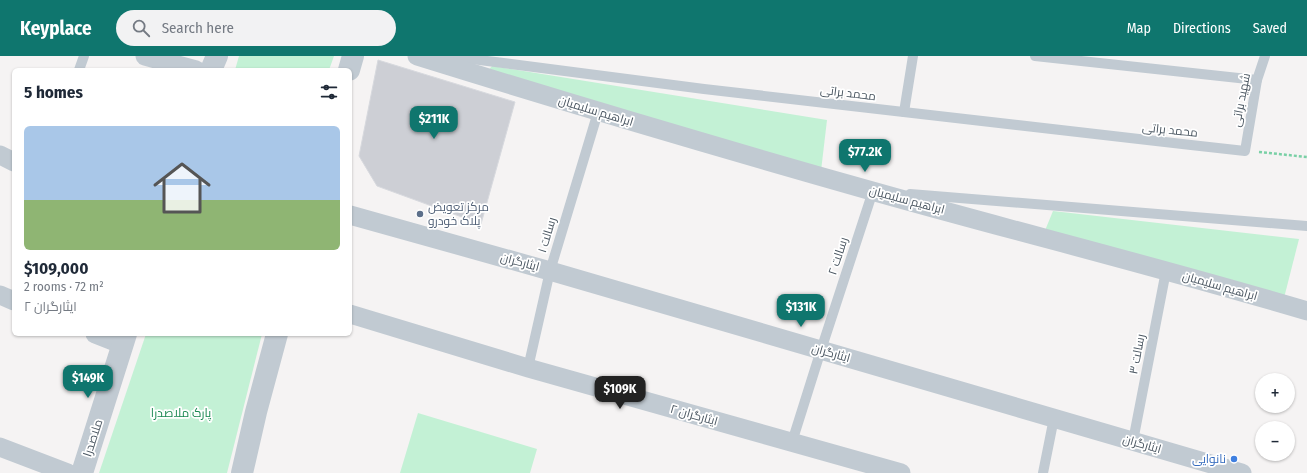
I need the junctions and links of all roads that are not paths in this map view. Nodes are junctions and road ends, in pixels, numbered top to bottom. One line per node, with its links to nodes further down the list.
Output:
1 (84, 56): 10 (lane)
2 (145, 56): 11 (street)
3 (217, 56): 12 (street)
4 (353, 56): 13 (street)
5 (417, 56): 15 (street, ابراهیم سلیمیان)
6 (449, 56): 16 (lane, محمد براتی)
7 (913, 56): 16 (lane)
8 (1035, 56): 14 (lane)
9 (1265, 56): 14 (lane, شهید براتی)
10 (80, 68)
11 (189, 68)
12 (212, 68)
13 (350, 68)
14 (1257, 80): 17 (lane, شهید براتی)
15 (598, 112): 20 (street, ابراهیم سلیمیان); 23 (lane, رسالت ۱)
16 (904, 112): 17 (lane, محمد براتی)
17 (1244, 151)
18 (0, 155): 19 (street)
19 (12, 161)
20 (873, 191): 22 (lane); 24 (street, ابراهیم سلیمیان); 32 (lane, رسالت ۲)
21 (352, 216): 23 (street, ایثارگران)
22 (1307, 226)
23 (550, 271): 32 (street, ایثارگران); 33 (lane, رسالت ۱)
24 (1166, 271): 27 (street, ابراهیم سلیمیان); 35 (lane, رسالت ۳)
25 (0, 295): 26 (street)
26 (12, 300)
27 (1307, 311)
28 (352, 315): 33 (street, ایثارگران ۲)
29 (105, 336): 31 (street)
30 (276, 336): 40 (street)
31 (125, 340): 39 (street, ملاصدرا)
32 (821, 350): 34 (street, ایثارگران); 36 (lane, رسالت ۲)
33 (528, 368): 36 (street, ایثارگران ۲)
34 (1054, 418): 35 (street, ایثارگران); 42 (lane)
35 (1133, 441): 43 (street, ایثارگران)
36 (792, 442): 41 (street, ایثارگران ۲)
37 (0, 447): 38 (street)
38 (68, 473)
39 (82, 473)
40 (242, 473)
41 (901, 473)
42 (1043, 473)
43 (1242, 473)

